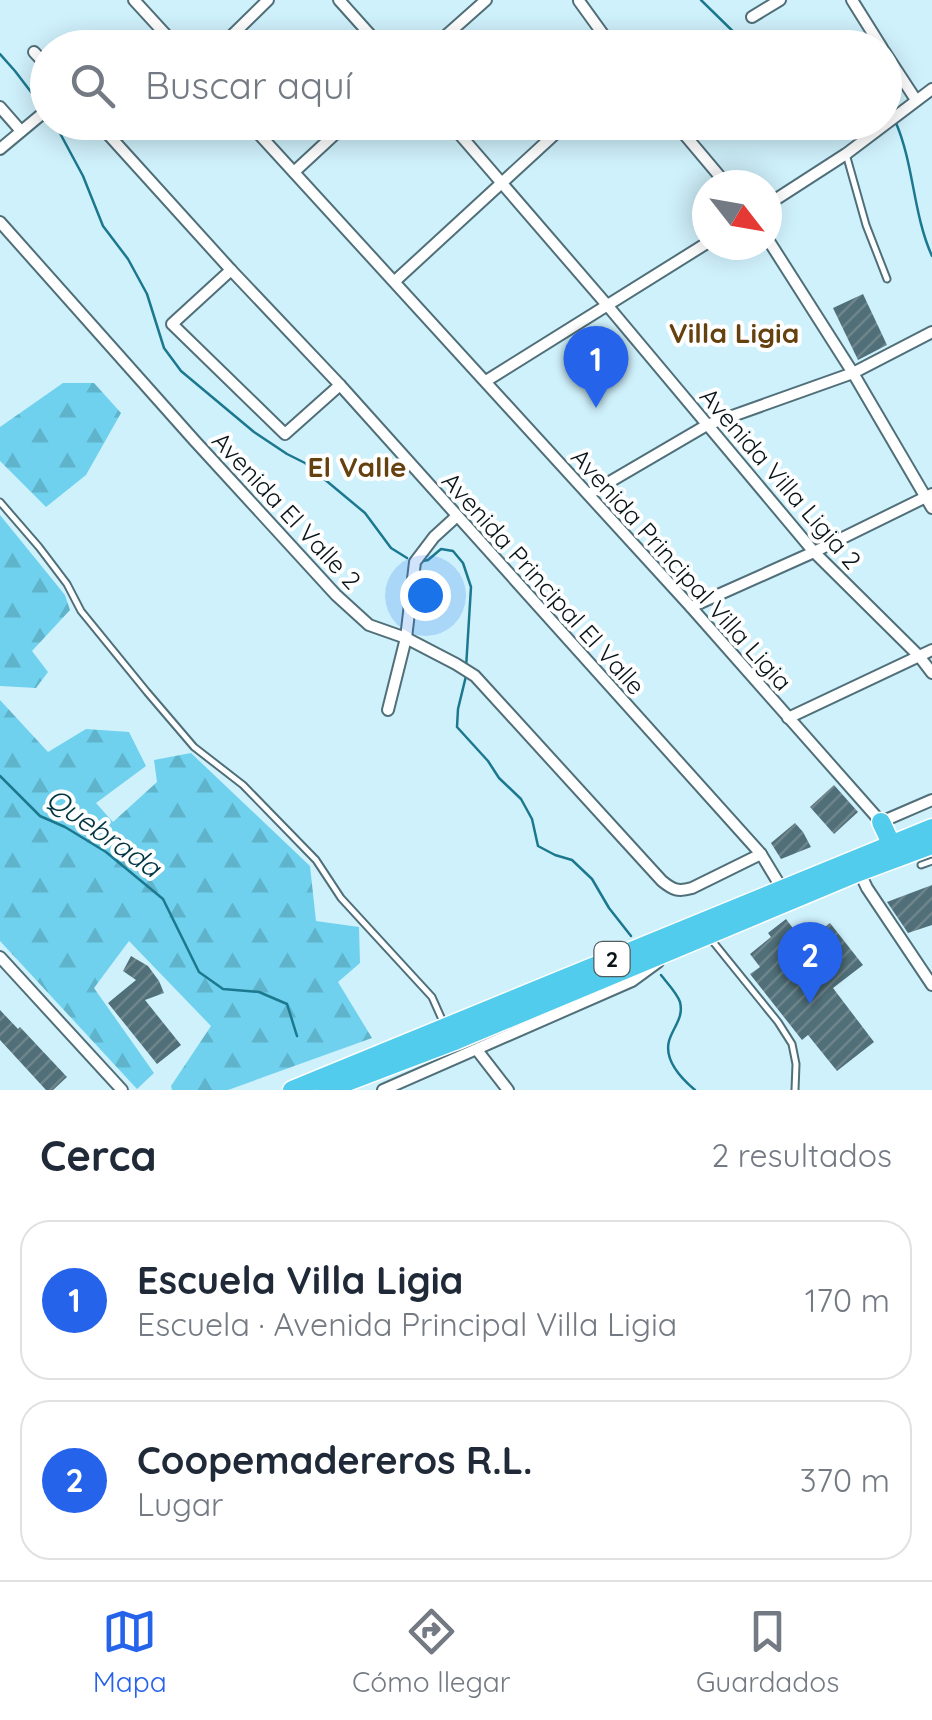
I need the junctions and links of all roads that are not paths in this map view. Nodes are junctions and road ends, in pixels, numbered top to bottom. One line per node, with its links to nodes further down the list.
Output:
1 (134, 0): 9 (street)
2 (268, 0): 10 (street)
3 (338, 0): 11 (street)
4 (486, 0): 12 (street)
5 (780, 0): 8 (street)
6 (852, 0): 14 (street)
7 (579, 1): 13 (street)
8 (752, 17)
9 (162, 30)
10 (237, 30)
11 (366, 30)
12 (452, 30)
13 (600, 30)
14 (871, 30)
15 (902, 78): 17 (street)
16 (932, 89): 17 (street)
17 (916, 100): 19 (street)
18 (0, 106): 21 (street)
19 (902, 111)
20 (30, 124): 21 (street)
21 (21, 131): 29 (street)
22 (113, 140): 38 (street, Avenida Principal El Valle)
23 (265, 140): 32 (street, Avenida Principal Villa Ligia)
24 (329, 140): 32 (street)
25 (465, 140): 33 (street, Avenida Villa Ligia 2)
26 (548, 140): 33 (street)
27 (689, 140): 31 (street)
28 (864, 140): 30 (street)
29 (0, 149)
30 (846, 154): 34 (street); 39 (lane)
31 (714, 170)
32 (294, 172): 40 (street, Avenida Principal Villa Ligia)
33 (502, 182): 40 (street); 41 (street, Avenida Villa Ligia 2)
34 (782, 196)
35 (0, 222): 53 (street, Avenida El Valle 2)
36 (692, 252): 41 (street)
37 (781, 260): 43 (street)
38 (231, 270): 45 (street, Avenida Principal El Valle); 45 (street)
39 (887, 278)
40 (395, 281): 44 (street, Avenida Principal Villa Ligia)
41 (607, 304): 44 (street); 46 (street, Avenida Villa Ligia 2)
42 (932, 332): 43 (street)
43 (852, 373): 46 (street); 48 (street)
44 (486, 381): 47 (street, Avenida Principal Villa Ligia)
45 (340, 385): 50 (street, Avenida Principal El Valle)
46 (707, 425): 47 (street); 51 (street, Avenida Villa Ligia 2)
47 (588, 494): 52 (street, Avenida Principal Villa Ligia)
48 (930, 500): 51 (street)
49 (0, 502): 73 (lane)
50 (457, 516): 53 (street); 64 (street, Avenida Principal El Valle)
51 (814, 552): 52 (street); 55 (street, Avenida Villa Ligia 2)
52 (691, 607): 58 (street, Avenida Principal Villa Ligia)
53 (406, 638): 57 (street); 64 (street, Avenida El Valle 2)
54 (932, 650): 55 (street)
55 (919, 656): 56 (street, Avenida Villa Ligia 2); 58 (street)
56 (932, 673)
57 (388, 710)
58 (788, 718): 60 (street, Avenida Principal Villa Ligia)
59 (932, 800): 60 (street)
60 (881, 822): 63 (highway)
61 (932, 828): 63 (highway, 2)
62 (932, 845): 63 (highway, 2)
63 (895, 852): 67 (highway, 2)
64 (762, 854): 68 (street, Avenida Principal El Valle)
65 (932, 861): 66 (lane)
66 (922, 865)
67 (856, 866): 68 (highway, 2); 72 (street)
68 (786, 895): 69 (highway, 2); 73 (highway, 2)
69 (708, 936): 70 (highway, 2); 81 (lane)
70 (665, 954): 74 (street); 75 (highway, 2)
71 (0, 957): 76 (street)
72 (932, 985)
73 (446, 1027): 77 (highway, 2)
74 (477, 1050): 75 (street); 80 (street)
75 (394, 1075): 78 (highway, 2); 79 (street)
76 (122, 1090)
77 (292, 1090)
78 (326, 1090)
79 (383, 1090)
80 (508, 1090)
81 (795, 1090)

